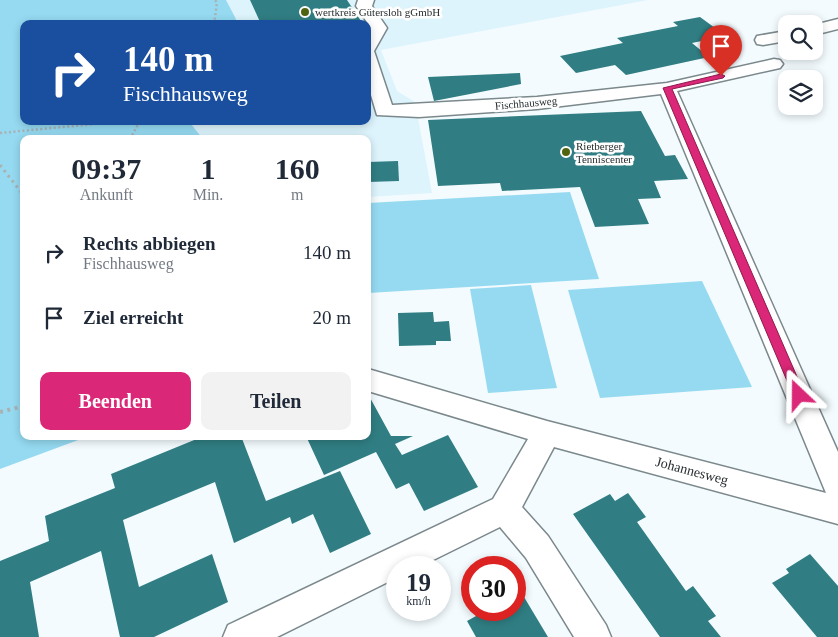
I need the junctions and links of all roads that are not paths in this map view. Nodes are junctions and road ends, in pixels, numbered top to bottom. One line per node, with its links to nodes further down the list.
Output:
1 (366, 0): 6 (street)
2 (838, 24): 3 (street)
3 (823, 28)
4 (778, 37): 5 (street)
5 (763, 40)
6 (371, 43)
7 (774, 64): 9 (street, Fischhausweg)
8 (371, 66): 9 (street, Fischhausweg)
9 (668, 88): 12 (street)
10 (371, 381): 11 (street, Johannesweg)
11 (546, 433): 13 (street); 14 (street, Johannesweg)
12 (838, 486)
13 (504, 509): 15 (street); 16 (street)
14 (838, 510)
15 (240, 637)
16 (594, 637)

